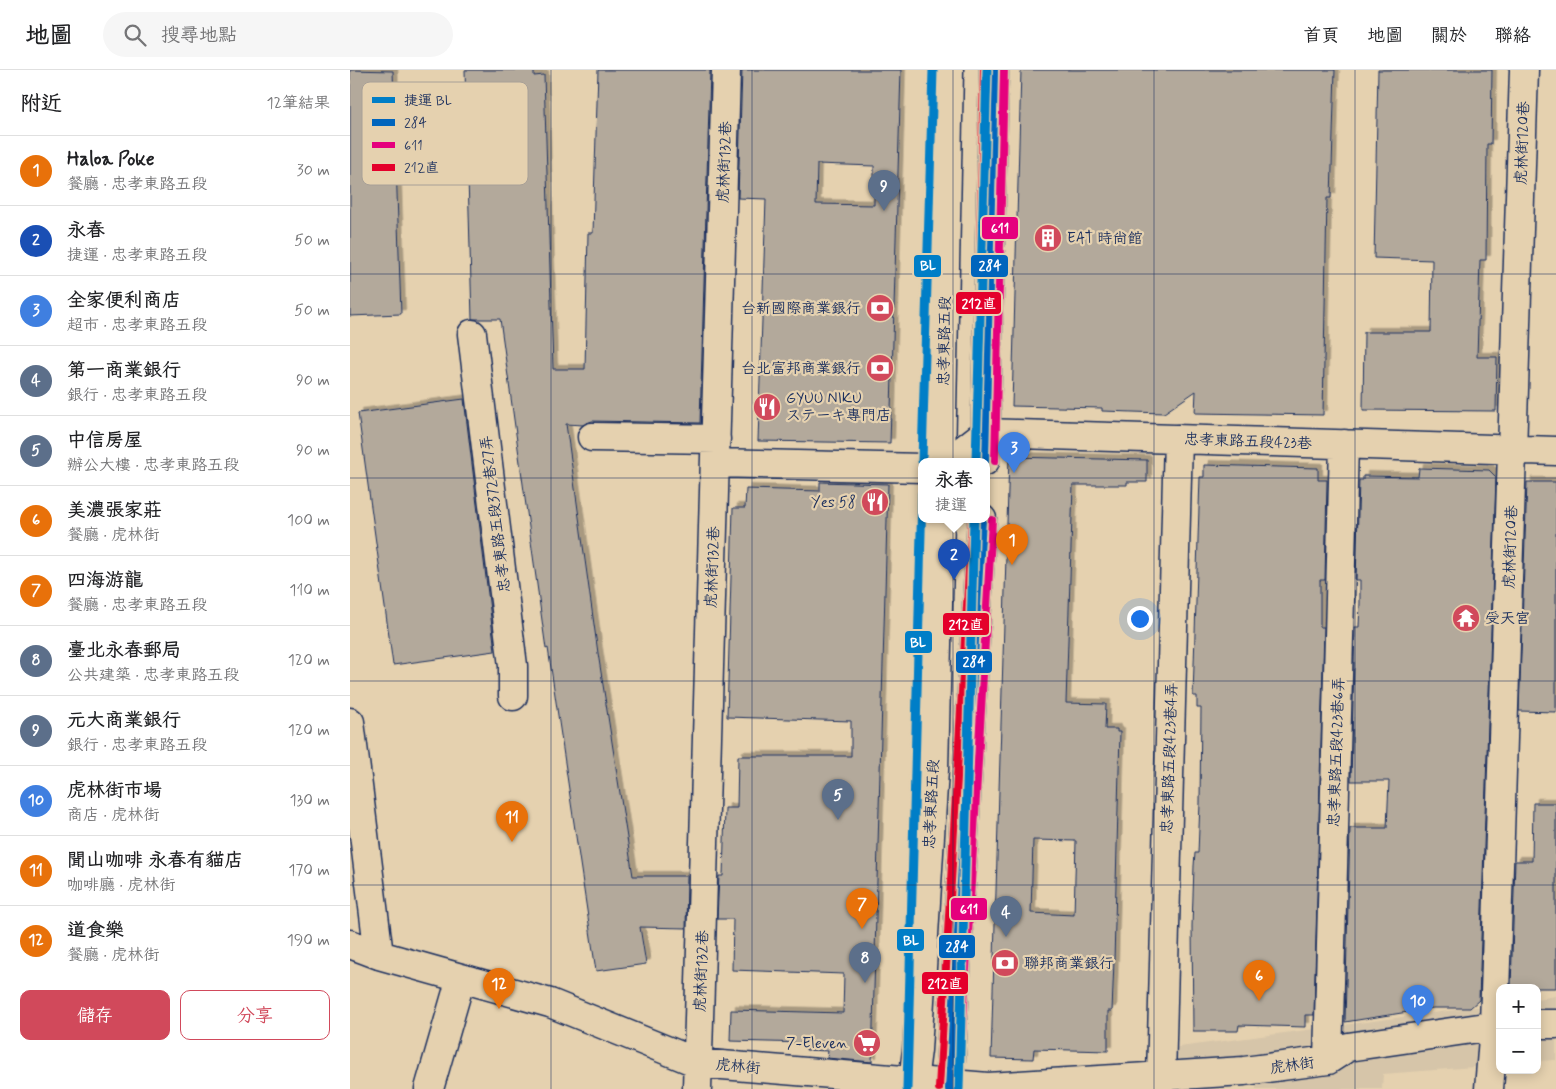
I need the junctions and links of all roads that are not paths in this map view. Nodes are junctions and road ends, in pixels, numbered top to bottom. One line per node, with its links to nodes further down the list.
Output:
1 (726, 70): 11 (street, 虎林街132巷)
2 (949, 70): 13 (street, 忠孝東路五段)
3 (994, 70): 6 (street)
4 (1524, 70): 10 (street, 虎林街120巷)
5 (472, 334): 19 (street, 忠孝東路五段372巷27弄)
6 (985, 433): 8 (street, 忠孝東路五段423巷); 14 (street); 15 (street)
7 (592, 437): 11 (street)
8 (1178, 439): 9 (street, 忠孝東路五段423巷); 31 (street, 忠孝東路五段423巷4弄)
9 (1344, 444): 10 (street, 忠孝東路五段423巷); 29 (street, 忠孝東路五段423巷6弄)
10 (1514, 450): 12 (street, 忠孝東路五段423巷); 24 (street, 虎林街120巷)
11 (715, 451): 16 (street); 30 (street, 虎林街132巷)
12 (1556, 451)
13 (941, 458)
14 (954, 458)
15 (985, 458)
16 (918, 468)
17 (940, 523): 33 (street, 忠孝東路五段)
18 (982, 523): 34 (street)
19 (513, 696)
20 (350, 722): 22 (street)
21 (350, 944): 22 (street, 虎林街)
22 (379, 955): 23 (street, 虎林街)
23 (461, 978): 30 (street, 虎林街); 35 (street)
24 (1498, 984)
25 (1541, 1024): 26 (street)
26 (1556, 1024)
27 (1496, 1025): 29 (street, 虎林街)
28 (1496, 1029): 36 (street, 虎林街120巷)
29 (1328, 1060): 32 (street, 虎林街)
30 (697, 1076): 33 (street, 虎林街)
31 (1161, 1078): 32 (street, 虎林街); 34 (street, 虎林街)
32 (1244, 1080)
33 (913, 1085): 34 (street, 虎林街)
34 (949, 1086)
35 (429, 1089)
36 (1489, 1089)

